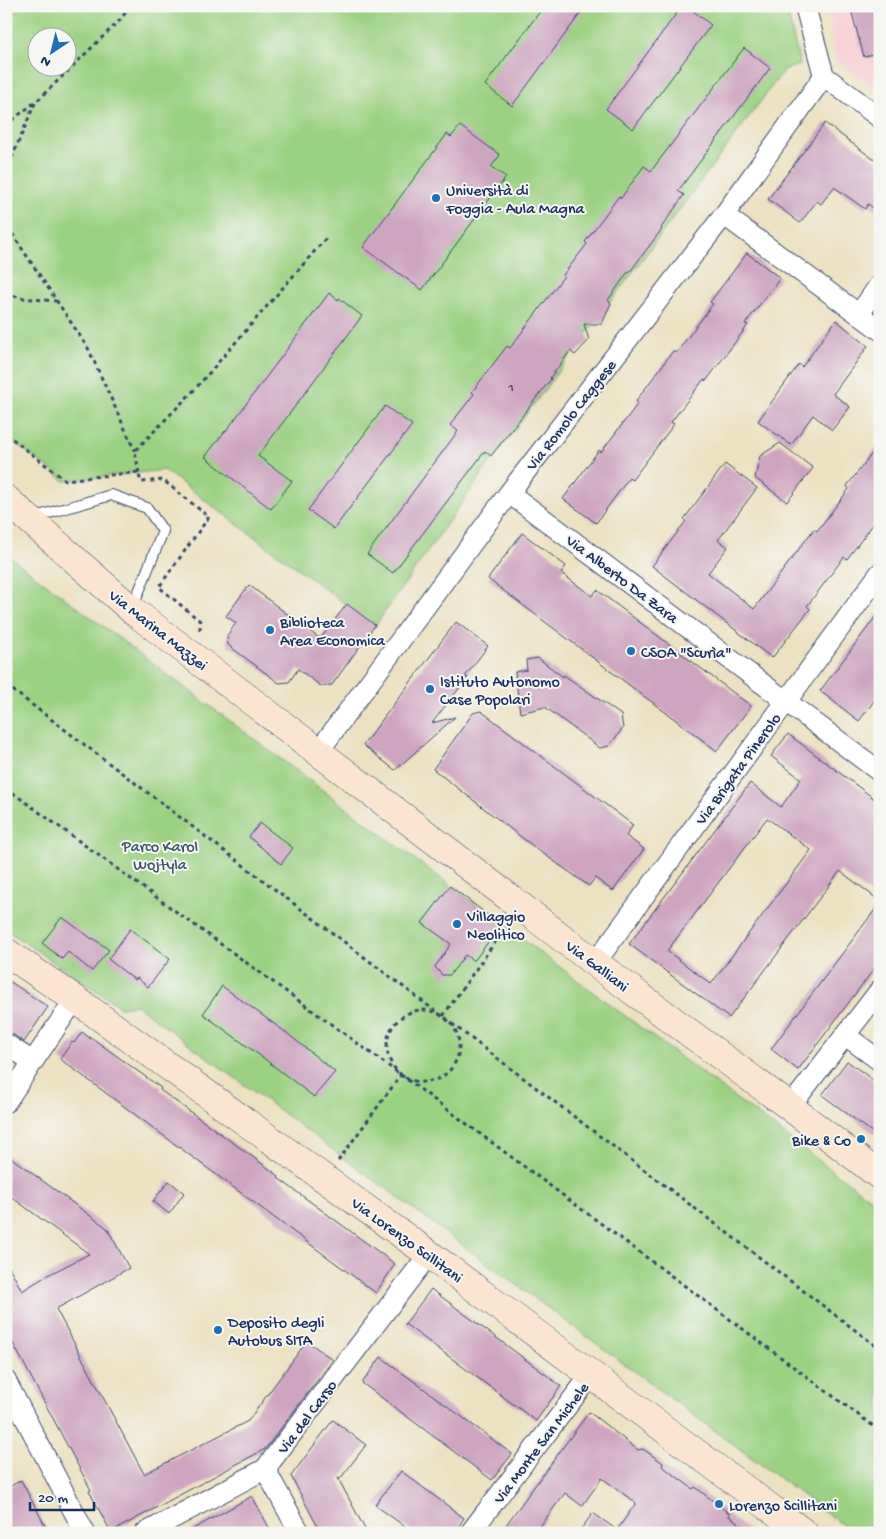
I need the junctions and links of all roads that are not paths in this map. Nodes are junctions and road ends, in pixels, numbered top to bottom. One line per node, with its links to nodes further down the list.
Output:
1 (805, 6): 2 (street)
2 (824, 76): 3 (street); 4 (street, Via Romolo Caggese)
3 (880, 118)
4 (724, 215): 6 (street); 8 (street, Via Romolo Caggese)
5 (880, 284): 6 (street)
6 (859, 314): 7 (street)
7 (880, 330)
8 (509, 493): 13 (street, Via Alberto Da Zara); 14 (street, Via Romolo Caggese)
9 (6, 499): 10 (street, Via Marina Mazzei)
10 (28, 519): 12 (street, Via Marina Mazzei); 12 (lane)
11 (880, 573): 13 (street, Via Brigata Pinerolo)
12 (132, 610): 14 (street, Via Marina Mazzei)
13 (786, 702): 15 (street, Via Alberto Da Zara); 17 (street, Via Brigata Pinerolo)
14 (318, 752): 17 (street, Via Galliani)
15 (880, 772)
16 (6, 952): 19 (street, Via Lorenzo Scillitani)
17 (595, 963): 25 (street, Via Galliani)
18 (880, 990): 20 (street)
19 (75, 999): 23 (street); 27 (street, Via Lorenzo Scillitani)
20 (845, 1035): 22 (street); 25 (street)
21 (6, 1044): 23 (street)
22 (880, 1061)
23 (33, 1062): 24 (street)
24 (6, 1102)
25 (790, 1107): 26 (street, Via Galliani)
26 (880, 1176)
27 (429, 1254): 28 (street, Via Lorenzo Scillitani); 30 (street, Via del Carso)
28 (591, 1375): 34 (street, Via Monte San Michele); 35 (street, Via Lorenzo Scillitani)
29 (6, 1381): 31 (street)
30 (265, 1469): 32 (street, Via del Carso); 33 (street)
31 (85, 1533)
32 (145, 1533)
33 (300, 1533)
34 (470, 1533)
35 (804, 1533)

